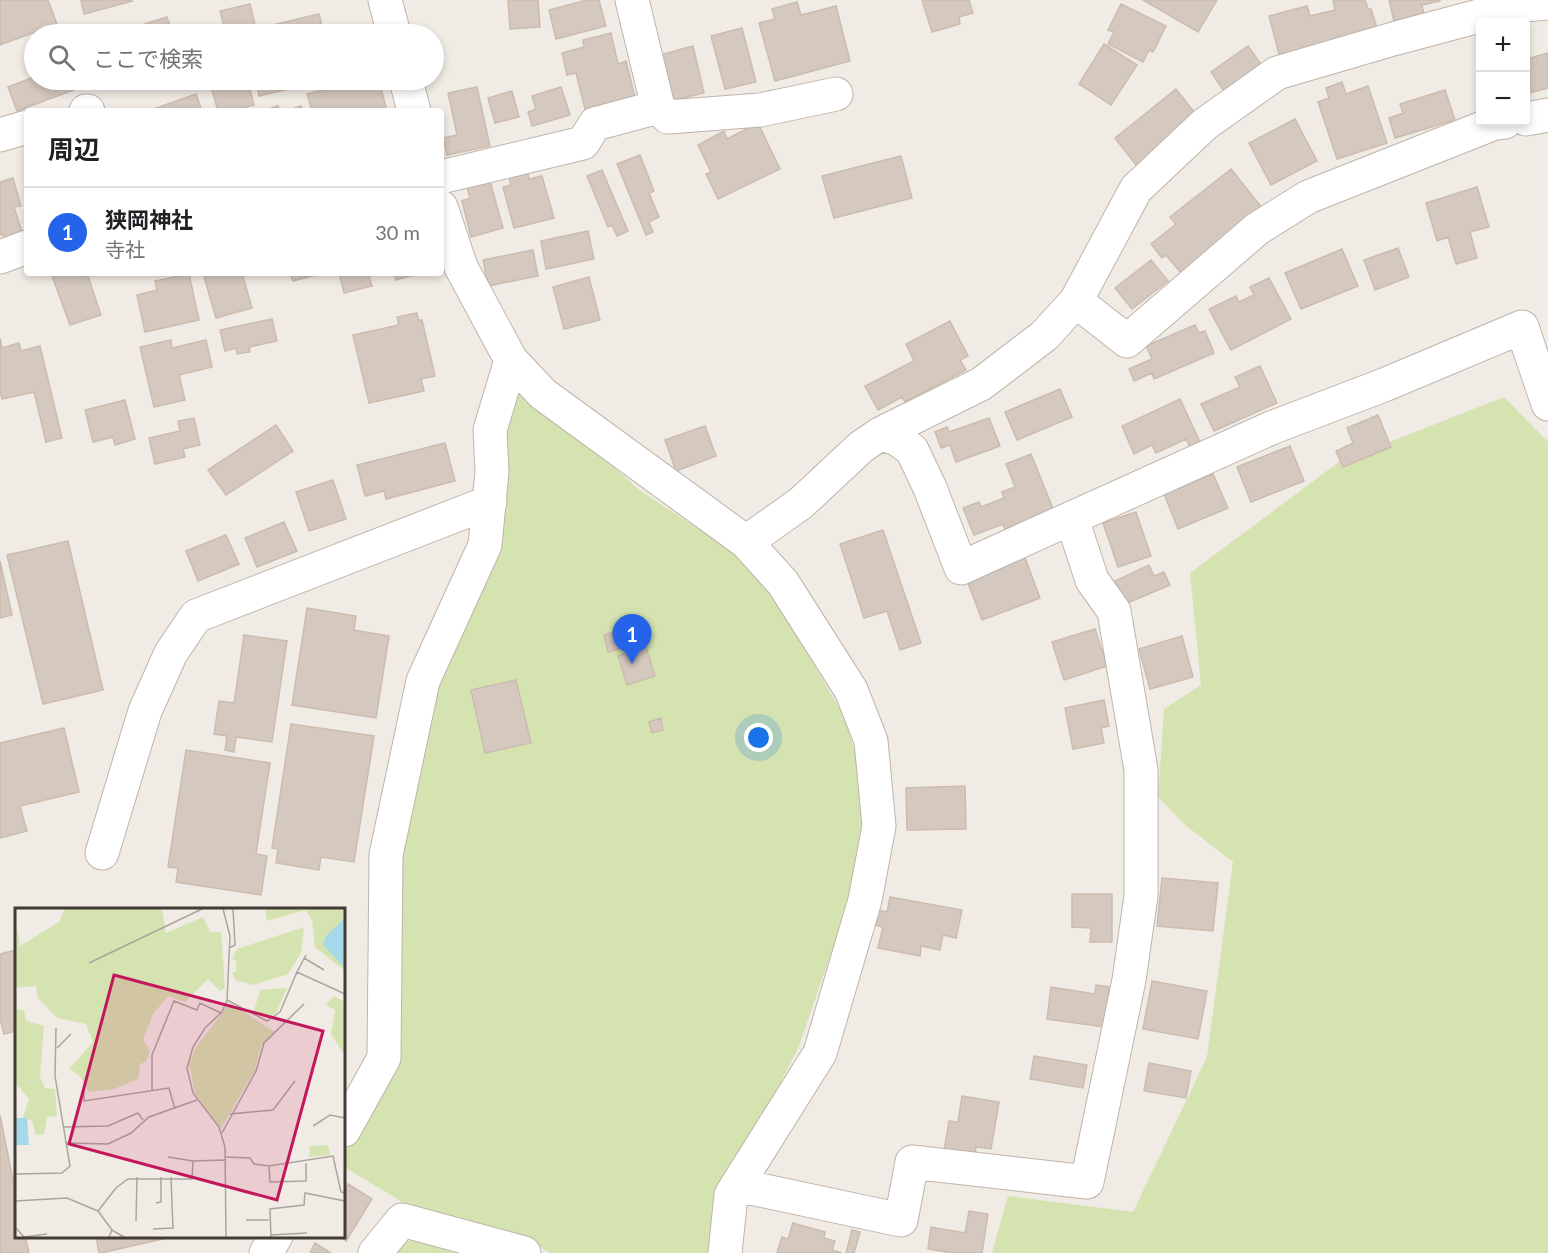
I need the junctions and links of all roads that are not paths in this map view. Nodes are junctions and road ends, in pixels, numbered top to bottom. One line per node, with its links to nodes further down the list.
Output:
1 (385, 0): 4 (street)
2 (632, 0): 7 (street)
3 (1548, 3): 18 (street)
4 (391, 24)
5 (409, 90): 8 (street)
6 (836, 94): 7 (street)
7 (658, 107): 14 (street)
8 (413, 108)
9 (1548, 115): 10 (street)
10 (1530, 117)
11 (1487, 126): 18 (street)
12 (24, 128): 13 (street)
13 (0, 135)
14 (444, 176)
15 (444, 216): 19 (street)
16 (24, 249): 17 (street)
17 (0, 257)
18 (1076, 301): 21 (street)
19 (511, 360): 22 (street); 24 (street)
20 (1548, 404): 23 (street)
21 (880, 434): 23 (street); 24 (street)
22 (490, 502): 25 (street); 26 (street)
23 (1072, 519): 27 (street)
24 (746, 542): 27 (street)
25 (102, 853)
26 (345, 1128)
27 (737, 1185): 32 (street)
28 (275, 1238): 29 (street)
29 (266, 1253)
30 (375, 1253): 31 (street)
31 (524, 1253)
32 (725, 1253)

